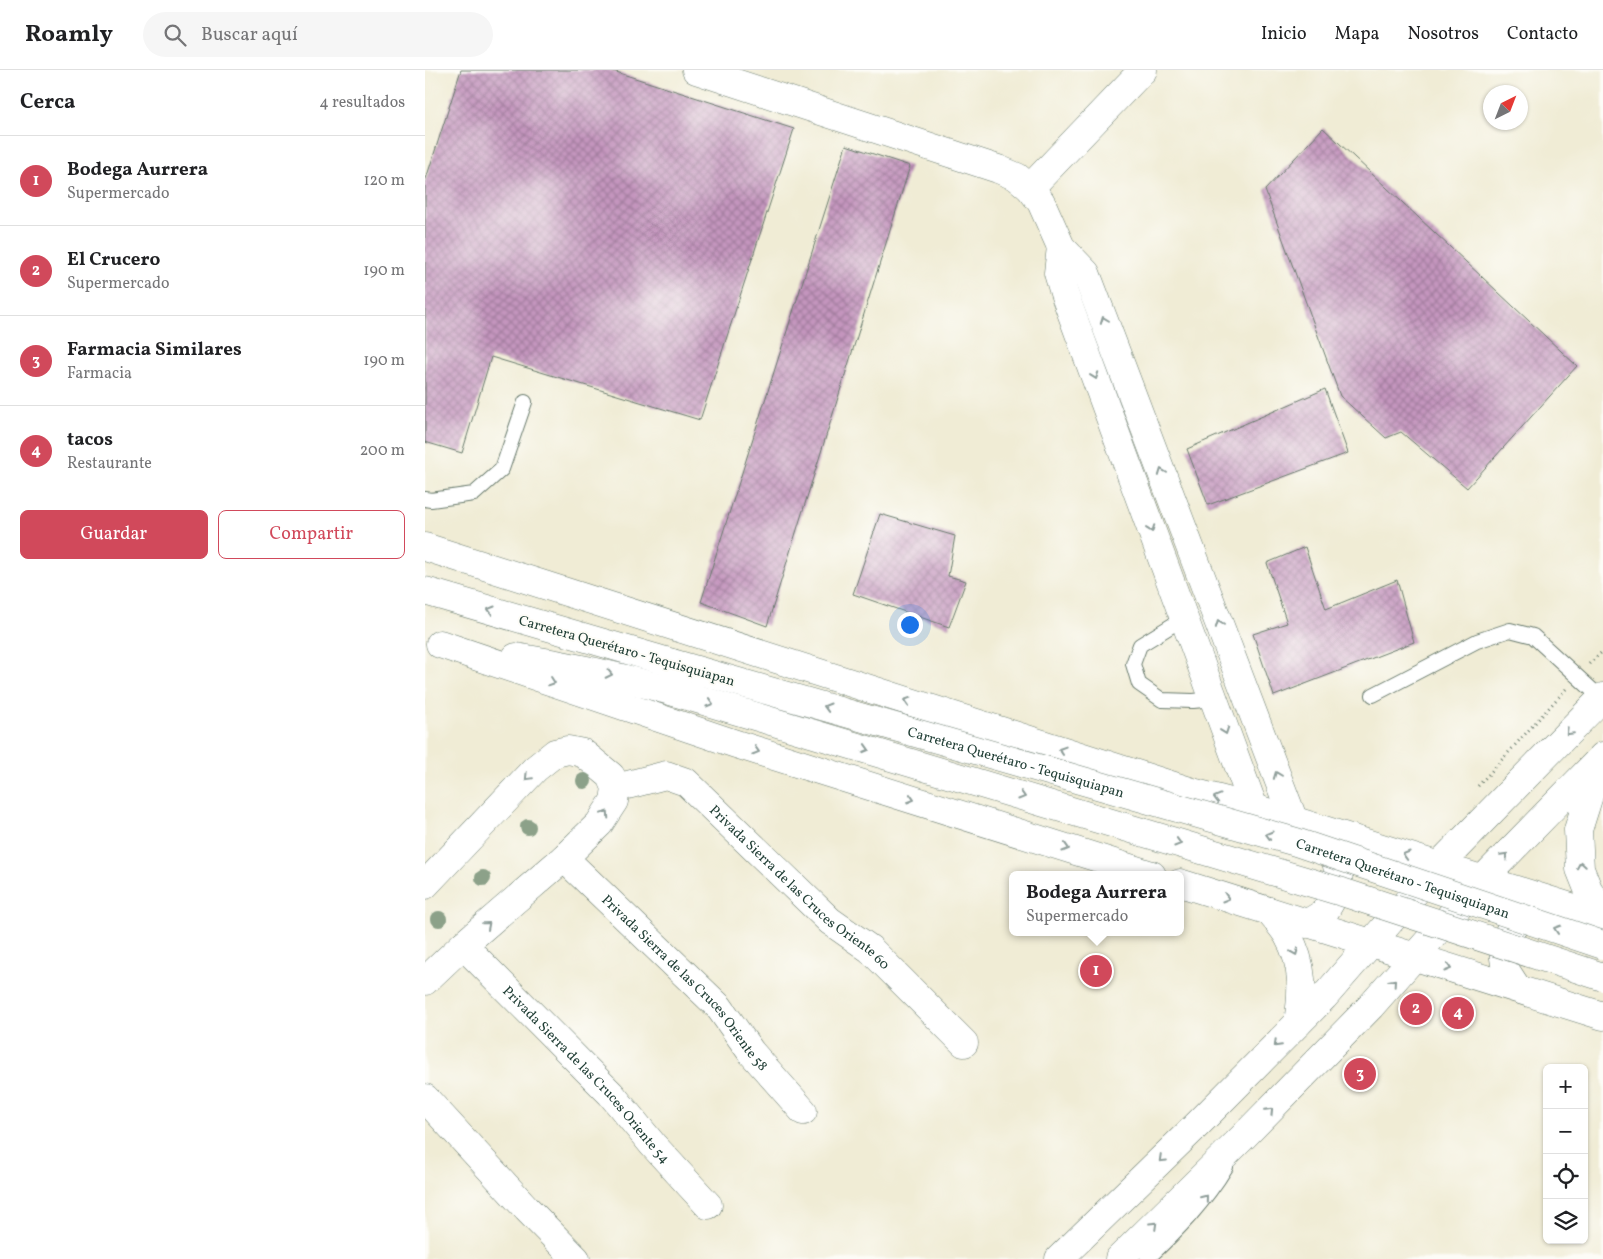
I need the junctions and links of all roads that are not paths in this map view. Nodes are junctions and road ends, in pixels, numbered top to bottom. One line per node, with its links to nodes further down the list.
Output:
1 (696, 70): 3 (main road)
2 (1143, 70): 3 (main road)
3 (1030, 188): 4 (main road)
4 (1061, 247): 9 (main road, one-way to 9); 17 (main road, one-way to 4)
5 (525, 402): 6 (lane)
6 (425, 499)
7 (425, 547): 16 (main road, one-way to 7)
8 (425, 591): 31 (main road, Carretera Querétaro - Tequisquiapan, one-way to 8, bridge)
9 (1184, 618): 13 (main road); 13 (lane)
10 (432, 642): 20 (main road, one-way to 20); 33 (main road, Carretera Querétaro - Tequisquiapan, one-way to 33, bridge)
11 (1373, 695): 12 (lane)
12 (1602, 698): 19 (main road, one-way to 19)
13 (1214, 699): 16 (main road, one-way to 16)
14 (1602, 757): 21 (main road, one-way to 14); 25 (main road, one-way to 14)
15 (617, 788): 18 (main road, one-way to 15); 22 (main road, one-way to 22); 38 (main road, Privada Sierra de las Cruces Oriente 60)
16 (1254, 808): 17 (main road)
17 (1299, 822): 19 (main road, one-way to 17); 28 (main road)
18 (564, 858): 30 (main road, one-way to 18); 40 (main road, Privada Sierra de las Cruces Oriente 58)
19 (1439, 865): 21 (main road); 29 (main road)
20 (1139, 871)
21 (1483, 879): 24 (main road); 32 (main road)
22 (425, 885)
23 (1184, 885): 26 (main road, one-way to 26)
24 (1562, 904): 27 (main road); 35 (main road)
25 (1603, 907)
26 (1269, 911): 28 (main road); 37 (main road, one-way to 37)
27 (1603, 917)
28 (1306, 924): 29 (main road)
29 (1371, 943): 32 (main road); 37 (main road)
30 (463, 945): 34 (main road); 42 (main road, Privada Sierra de las Cruces Oriente 54)
31 (1603, 945)
32 (1414, 957): 35 (main road, one-way to 35); 41 (main road, one-way to 32)
33 (1603, 977)
34 (425, 981)
35 (1517, 988): 36 (main road)
36 (1603, 1016)
37 (1298, 1023): 44 (main road, one-way to 44)
38 (964, 1044)
39 (425, 1098): 43 (main road)
40 (803, 1111)
41 (1243, 1137): 45 (main road, one-way to 41); 46 (lane, one-way to 41)
42 (708, 1205)
43 (576, 1259)
44 (1059, 1259)
45 (1119, 1259)
46 (1147, 1259)

